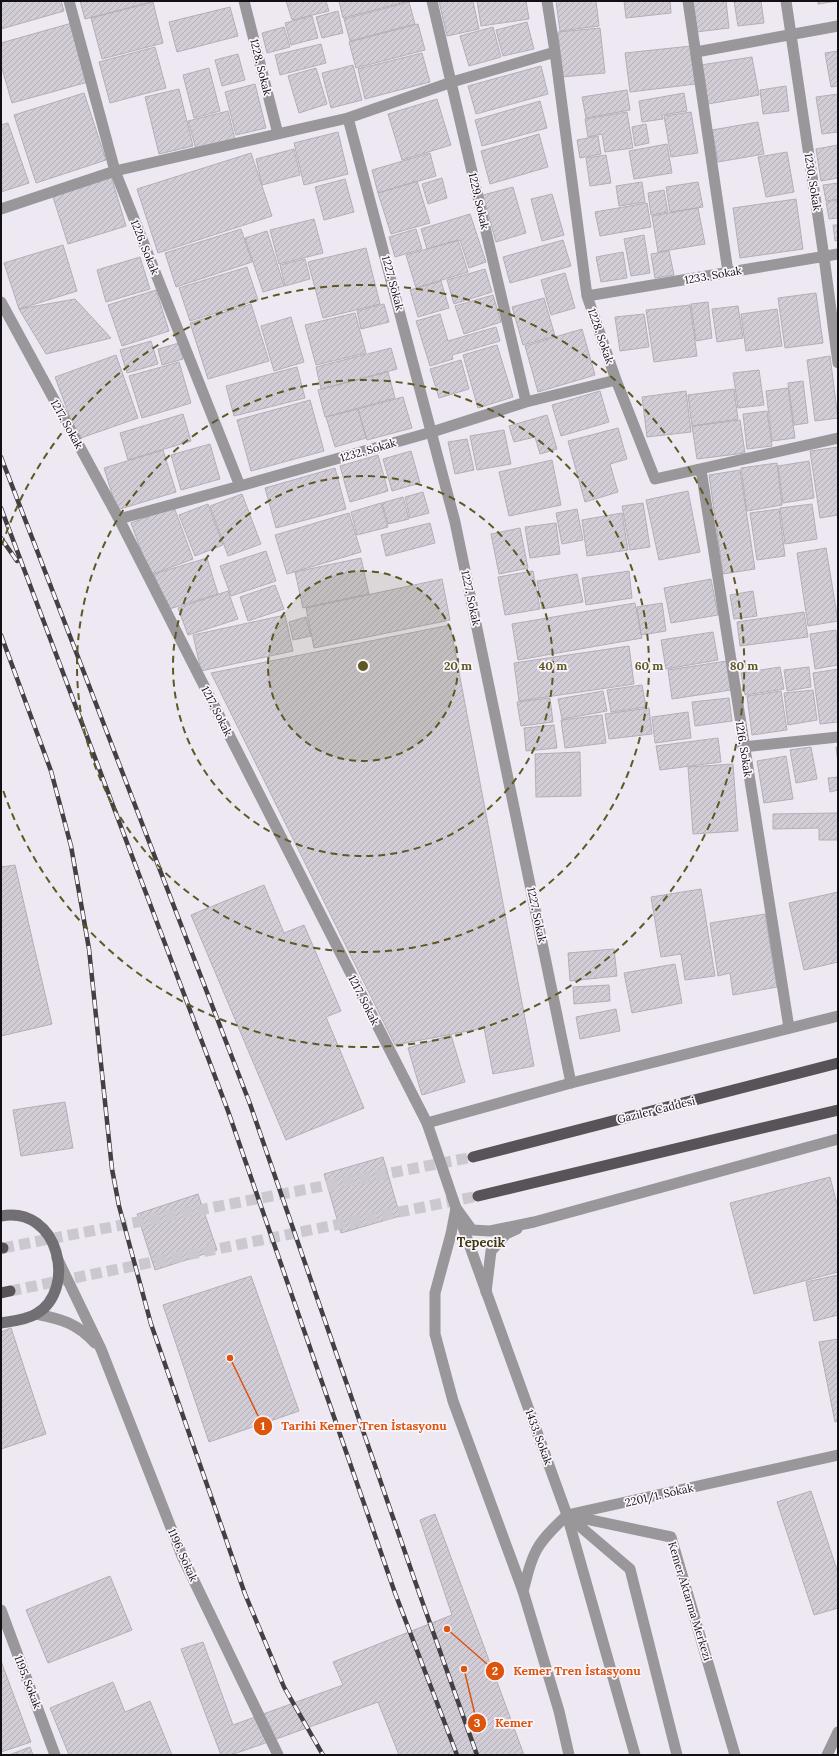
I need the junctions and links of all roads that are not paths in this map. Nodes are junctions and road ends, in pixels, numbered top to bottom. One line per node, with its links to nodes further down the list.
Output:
1 (69, 1): 14 (street, 1226. Sokak)
2 (244, 1): 13 (street, 1228. Sokak)
3 (432, 1): 11 (street, 1229. Sokak)
4 (547, 1): 9 (street, 1228. Sokak)
5 (688, 1): 10 (street)
6 (786, 1): 8 (street, 1230. Sokak)
7 (838, 26): 8 (street)
8 (791, 35): 10 (street); 17 (street, 1230. Sokak)
9 (556, 52): 11 (street); 19 (street, 1228. Sokak)
10 (696, 52): 18 (street)
11 (452, 82): 12 (street); 23 (street, 1229. Sokak)
12 (348, 118): 13 (street); 24 (street, 1227. Sokak)
13 (278, 134): 14 (street)
14 (115, 171): 15 (street); 27 (street, 1226. Sokak)
15 (1, 210)
16 (838, 254): 17 (street, 1233. Sokak)
17 (824, 257): 18 (street, 1233. Sokak); 21 (street, 1230. Sokak)
18 (728, 272): 19 (street, 1233. Sokak)
19 (588, 296): 22 (street, 1228. Sokak)
20 (1, 302): 28 (street, 1217. Sokak)
21 (838, 363)
22 (616, 380): 23 (street, 1232. Sokak); 26 (street, 1228. Sokak)
23 (526, 402): 24 (street, 1232. Sokak)
24 (432, 432): 27 (street, 1232. Sokak); 34 (street, 1227. Sokak)
25 (838, 438): 26 (street, 1228. Sokak)
26 (700, 470): 30 (street, 1216. Sokak)
27 (240, 486): 28 (street, 1232. Sokak)
28 (119, 519): 36 (street, 1217. Sokak)
29 (838, 737): 30 (street)
30 (743, 747): 32 (street, 1216. Sokak)
31 (838, 1016): 32 (street)
32 (789, 1028): 34 (street)
33 (838, 1063): 38 (main road, Gaziler Caddesi)
34 (571, 1083): 36 (street)
35 (838, 1110): 39 (main road)
36 (428, 1124): 40 (street, 1433. Sokak)
37 (838, 1139): 42 (street)
38 (473, 1157)
39 (478, 1196)
40 (456, 1208): 42 (street); 44 (street, 1433. Sokak); 50 (street)
41 (1, 1216): 43 (main road)
42 (534, 1222): 44 (street)
43 (57, 1257): 45 (main road); 47 (street, 1196. Sokak)
44 (486, 1292): 49 (street, 1433. Sokak)
45 (36, 1314): 46 (main road); 47 (street, 1196. Sokak)
46 (1, 1322)
47 (101, 1349): 54 (street, 1196. Sokak)
48 (838, 1455): 49 (street, 2201/1. Sokak)
49 (567, 1515): 50 (street); 56 (street, 1433. Sokak); 57 (street); 58 (street, Kemer Aktarma Merkezi)
50 (523, 1591): 55 (street)
51 (1, 1610): 53 (street, 1195. Sokak)
52 (838, 1732): 59 (street)
53 (56, 1755)
54 (278, 1755)
55 (570, 1755)
56 (635, 1755)
57 (677, 1755)
58 (735, 1755)
59 (827, 1755)

